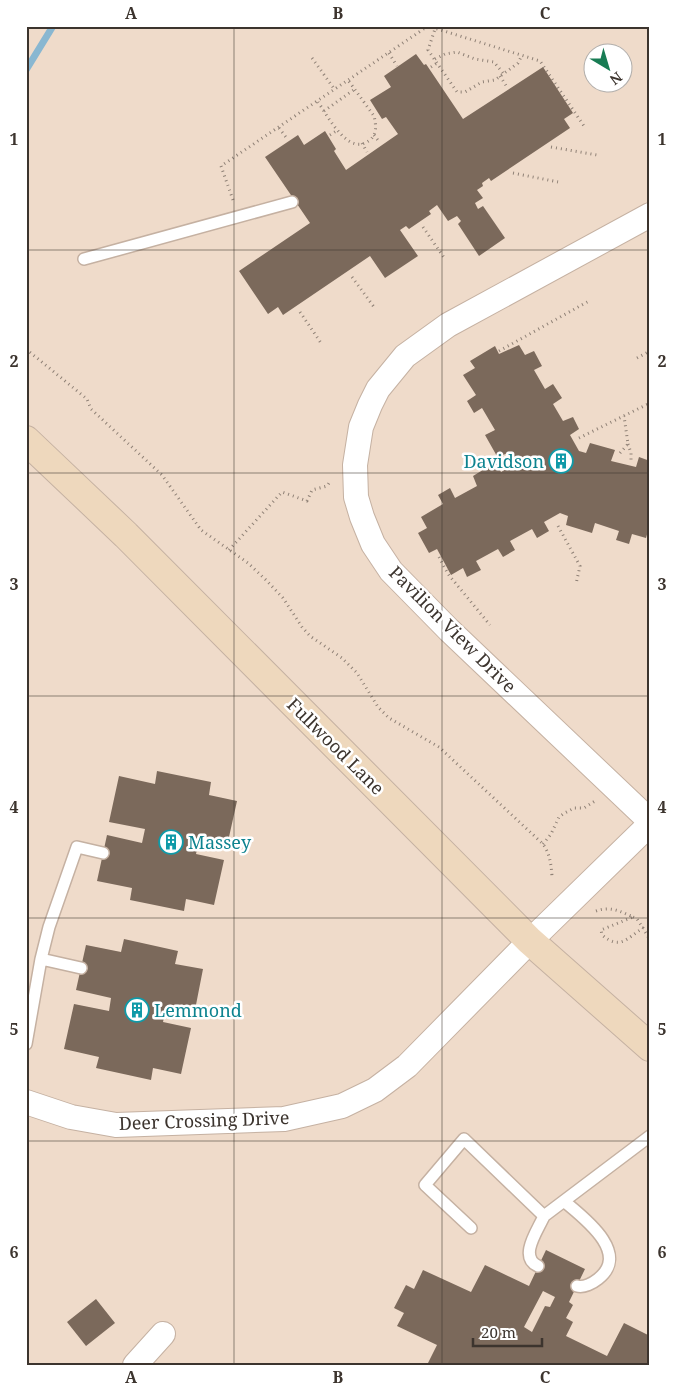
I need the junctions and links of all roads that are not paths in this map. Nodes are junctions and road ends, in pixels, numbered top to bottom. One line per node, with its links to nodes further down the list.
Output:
1 (292, 202): 3 (lane)
2 (650, 215): 5 (street, Pavilion View Drive)
3 (84, 259)
4 (26, 440): 7 (street, Fullwood Lane)
5 (650, 823): 7 (street, Deer Crossing Drive)
6 (103, 853): 8 (lane)
7 (530, 941): 11 (street, Fullwood Lane); 12 (street, Deer Crossing Drive)
8 (41, 959): 9 (lane); 10 (lane)
9 (81, 968)
10 (26, 1044)
11 (650, 1047)
12 (26, 1102)
13 (650, 1136): 14 (lane)
14 (565, 1202): 15 (lane); 18 (lane)
15 (544, 1216): 16 (lane); 17 (lane)
16 (471, 1228)
17 (538, 1266)
18 (577, 1286)
19 (163, 1334): 20 (street)
20 (135, 1365)

